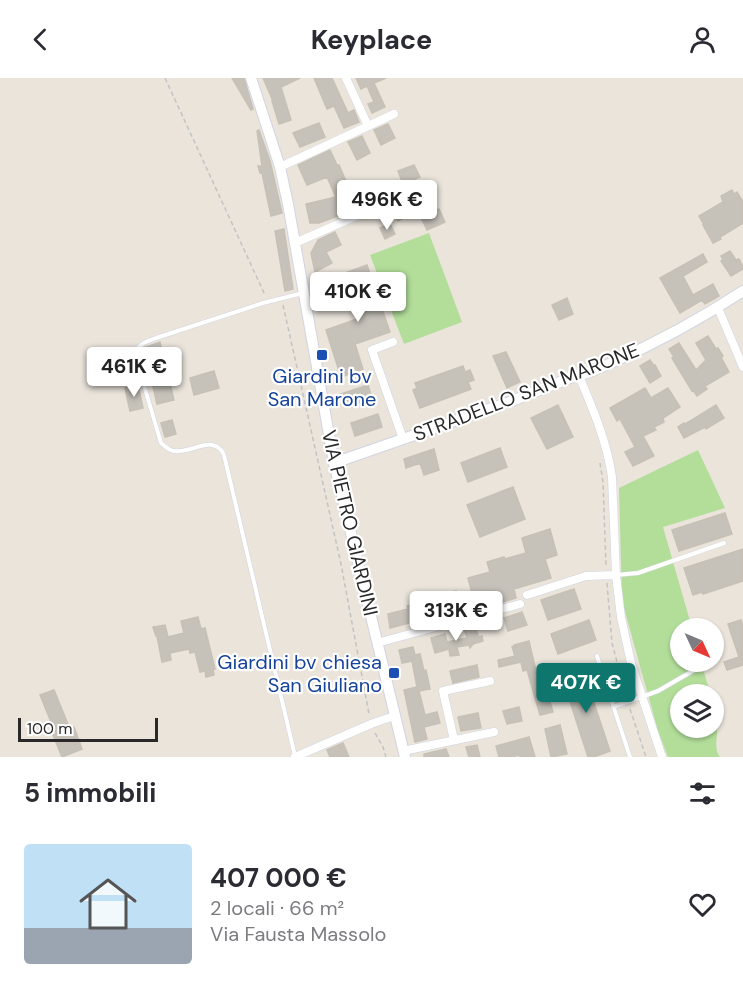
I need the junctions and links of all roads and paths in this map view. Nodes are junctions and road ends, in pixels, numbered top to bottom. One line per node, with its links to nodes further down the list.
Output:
1 (165, 78): 12 (path)
2 (252, 78): 6 (main road, VIA PIETRO GIARDINI)
3 (346, 78): 5 (street)
4 (394, 114): 5 (street)
5 (368, 126): 6 (street)
6 (280, 167): 8 (main road, VIA PIETRO GIARDINI)
7 (406, 194): 8 (street)
8 (295, 243): 10 (main road, VIA PIETRO GIARDINI)
9 (743, 291): 13 (main road, STRADELLO SAN MARONE)
10 (304, 293): 11 (lane); 18 (main road, VIA PIETRO GIARDINI)
11 (282, 298): 30 (path); 34 (lane)
12 (267, 299)
13 (718, 308): 15 (street); 16 (main road, STRADELLO SAN MARONE)
14 (393, 342): 17 (street, STRADELLO SAN MARONE)
15 (743, 367)
16 (579, 376): 17 (main road, STRADELLO SAN MARONE); 20 (street)
17 (403, 439): 18 (main road, STRADELLO SAN MARONE)
18 (334, 463): 23 (main road, VIA PIETRO GIARDINI)
19 (724, 543): 20 (lane)
20 (616, 576): 21 (street); 27 (street)
21 (527, 595)
22 (520, 604): 23 (street)
23 (376, 643): 29 (main road, VIA PIETRO GIARDINI)
24 (597, 656): 28 (lane)
25 (691, 672): 27 (lane)
26 (490, 681): 32 (street)
27 (642, 698): 28 (lane); 37 (street)
28 (613, 707): 36 (lane)
29 (394, 716): 30 (street); 33 (main road, VIA PIETRO GIARDINI)
30 (371, 724): 34 (street); 35 (path)
31 (494, 732): 32 (street)
32 (454, 740): 33 (street)
33 (404, 754)
34 (295, 757)
35 (386, 757)
36 (630, 757)
37 (662, 757)

